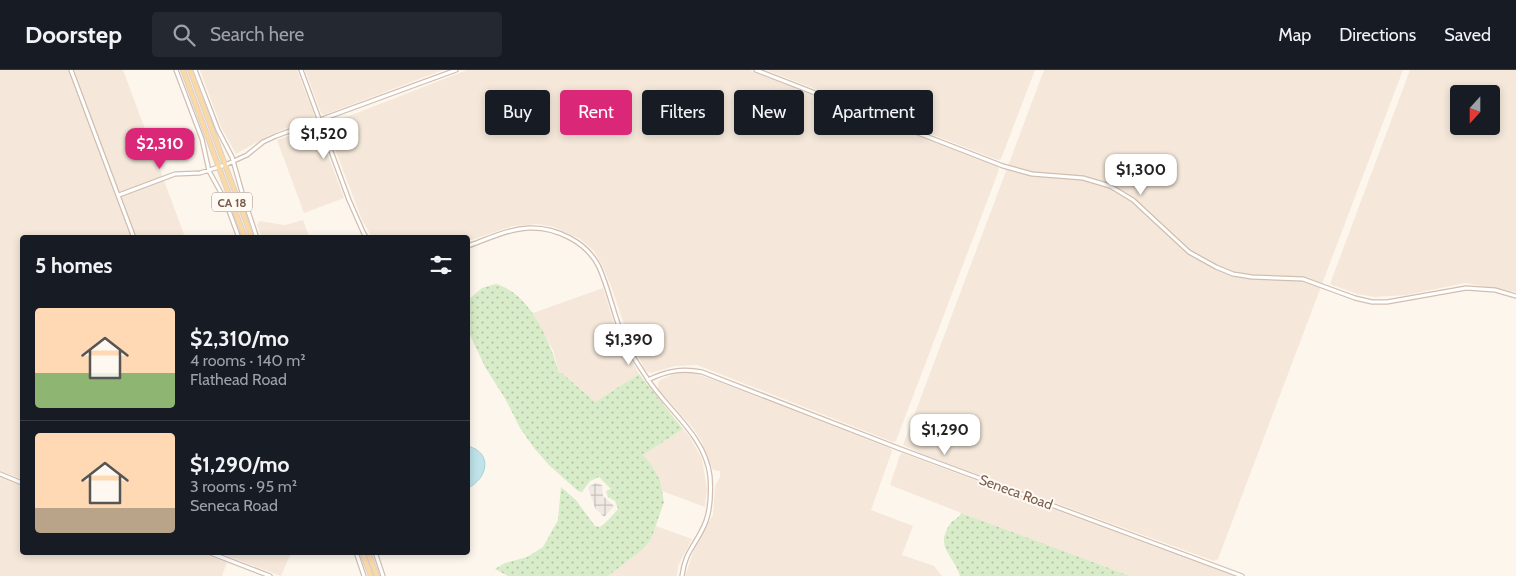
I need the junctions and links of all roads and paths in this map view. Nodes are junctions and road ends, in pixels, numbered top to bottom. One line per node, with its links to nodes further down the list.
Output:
1 (71, 70): 14 (street)
2 (176, 70): 13 (street)
3 (183, 70): 12 (main road, CA 18)
4 (190, 70): 11 (main road, CA 18)
5 (196, 70): 10 (street)
6 (301, 70): 9 (street)
7 (456, 70): 9 (street)
8 (756, 70): 22 (street)
9 (319, 120): 10 (street); 20 (street)
10 (234, 162): 11 (street); 19 (street)
11 (225, 165): 12 (street); 18 (main road, CA 18)
12 (219, 167): 13 (street); 17 (main road, CA 18)
13 (209, 171): 14 (street); 16 (street)
14 (119, 195): 15 (street)
15 (133, 235)
16 (238, 235)
17 (244, 235)
18 (251, 235)
19 (256, 235)
20 (366, 235)
21 (470, 245): 23 (street)
22 (1516, 296)
23 (648, 380): 36 (street); 37 (street, Seneca Road)
24 (0, 474): 25 (street)
25 (20, 481)
26 (216, 555): 31 (street)
27 (357, 555): 32 (street)
28 (363, 555): 33 (main road)
29 (369, 555): 34 (main road)
30 (376, 555): 35 (street)
31 (270, 576)
32 (364, 576)
33 (371, 576)
34 (377, 576)
35 (383, 576)
36 (682, 576)
37 (1242, 576)

